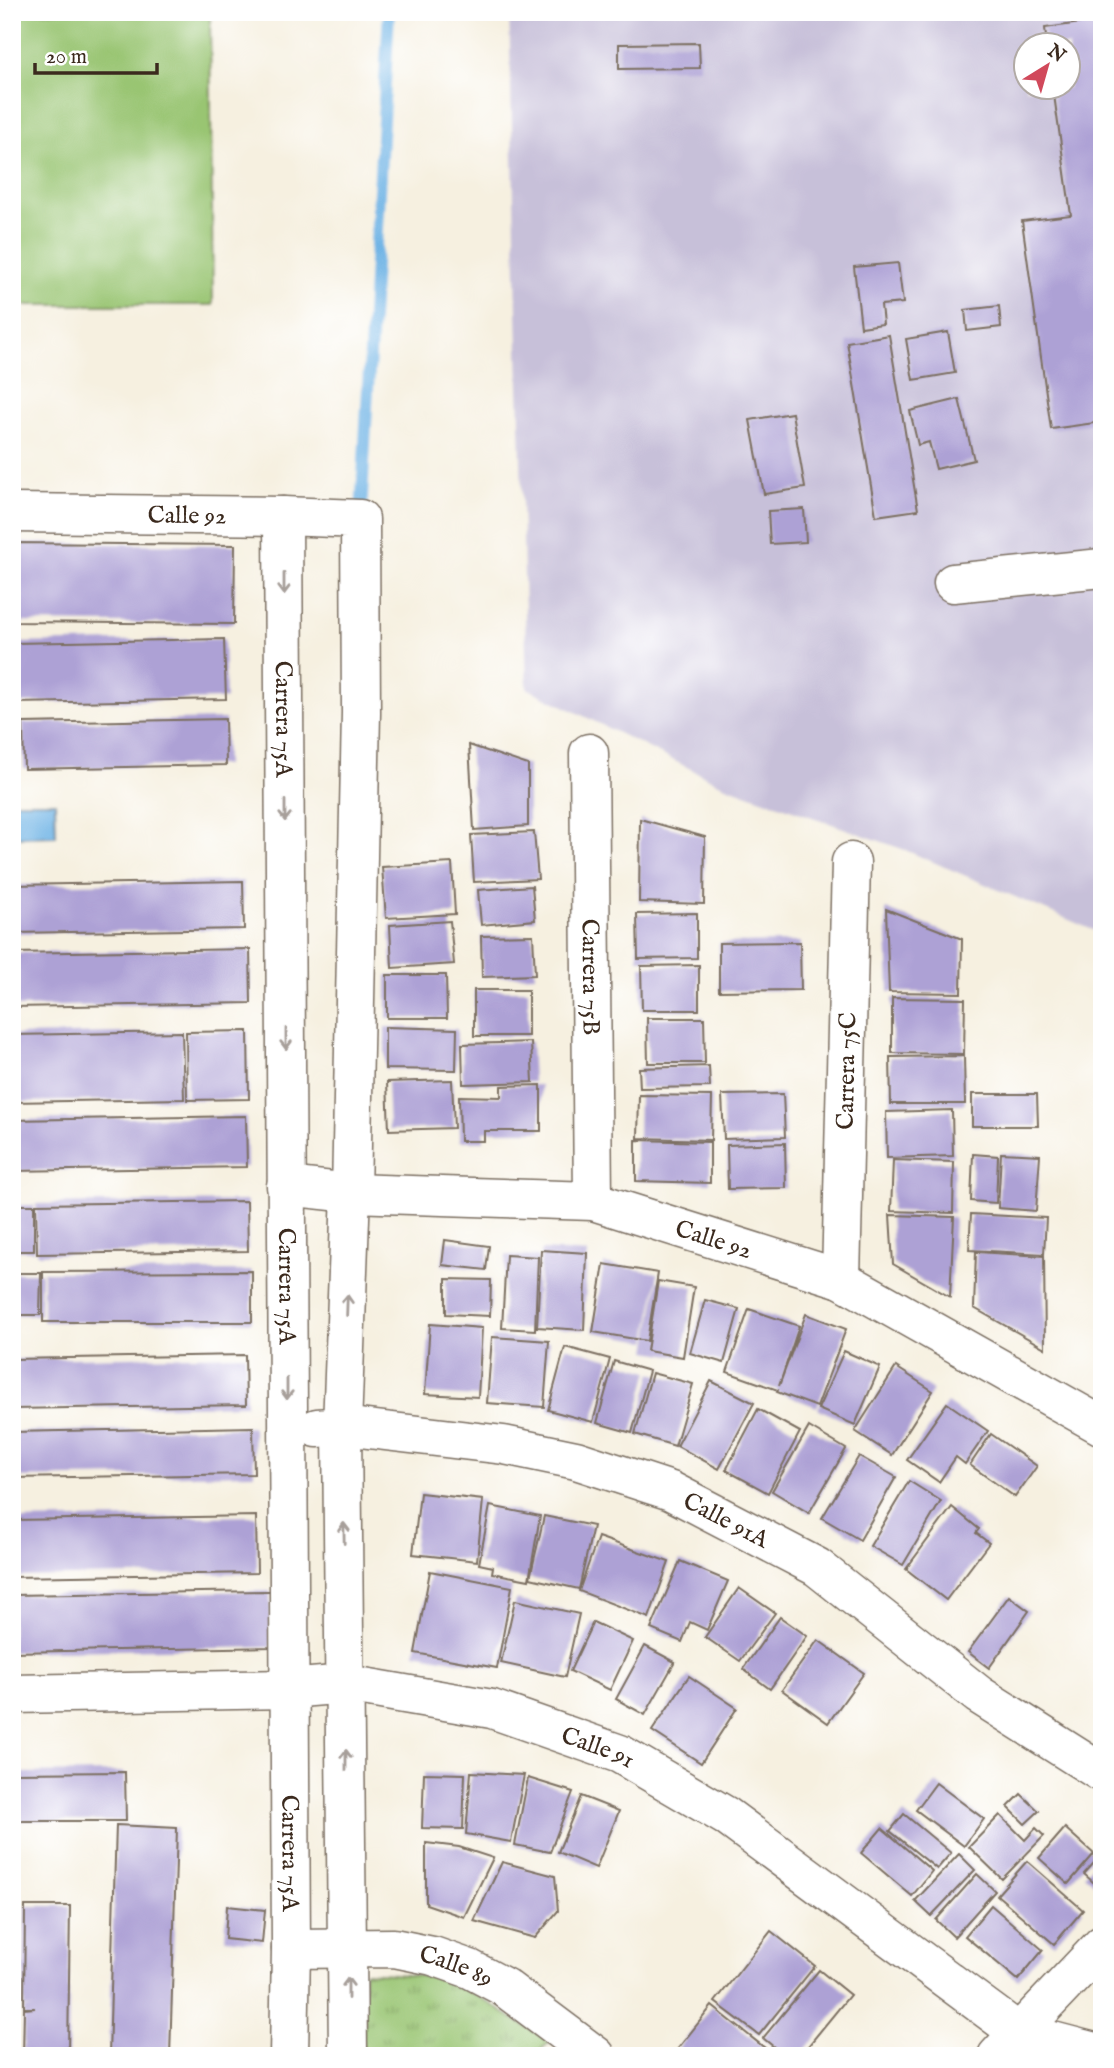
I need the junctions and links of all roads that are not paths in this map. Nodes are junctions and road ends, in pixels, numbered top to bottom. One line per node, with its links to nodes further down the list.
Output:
1 (12, 513): 2 (street, Calle 92)
2 (284, 516): 7 (street, Carrera 75A, one-way to 7); 8 (street, Calle 92)
3 (1102, 568): 4 (street)
4 (953, 583)
5 (589, 753): 9 (street, Carrera 75B)
6 (851, 862): 10 (street, Carrera 75C)
7 (286, 1186): 8 (street, Calle 92); 13 (street, Carrera 75A, one-way to 13)
8 (351, 1193): 9 (street, Calle 92); 11 (street, one-way to 8)
9 (593, 1201): 10 (street, Calle 92)
10 (841, 1279): 12 (street, Calle 92)
11 (342, 1426): 13 (street, Calle 91A); 14 (street, one-way to 11); 17 (street, Calle 91A)
12 (1102, 1426)
13 (287, 1429): 15 (street, Carrera 75A)
14 (346, 1684): 15 (street, Calle 91); 19 (street, one-way to 14); 21 (street, Calle 91)
15 (288, 1689): 16 (street, Calle 91); 20 (street, Carrera 75A)
16 (12, 1694)
17 (1102, 1773)
18 (1102, 1945): 21 (street)
19 (348, 1947): 20 (street, Calle 89); 22 (street, Calle 89); 25 (street, one-way to 19)
20 (291, 1949): 24 (street, Carrera 75A)
21 (1007, 2044): 23 (street, Calle 91)
22 (590, 2054)
23 (1102, 2054)
24 (289, 2056)
25 (348, 2056)

